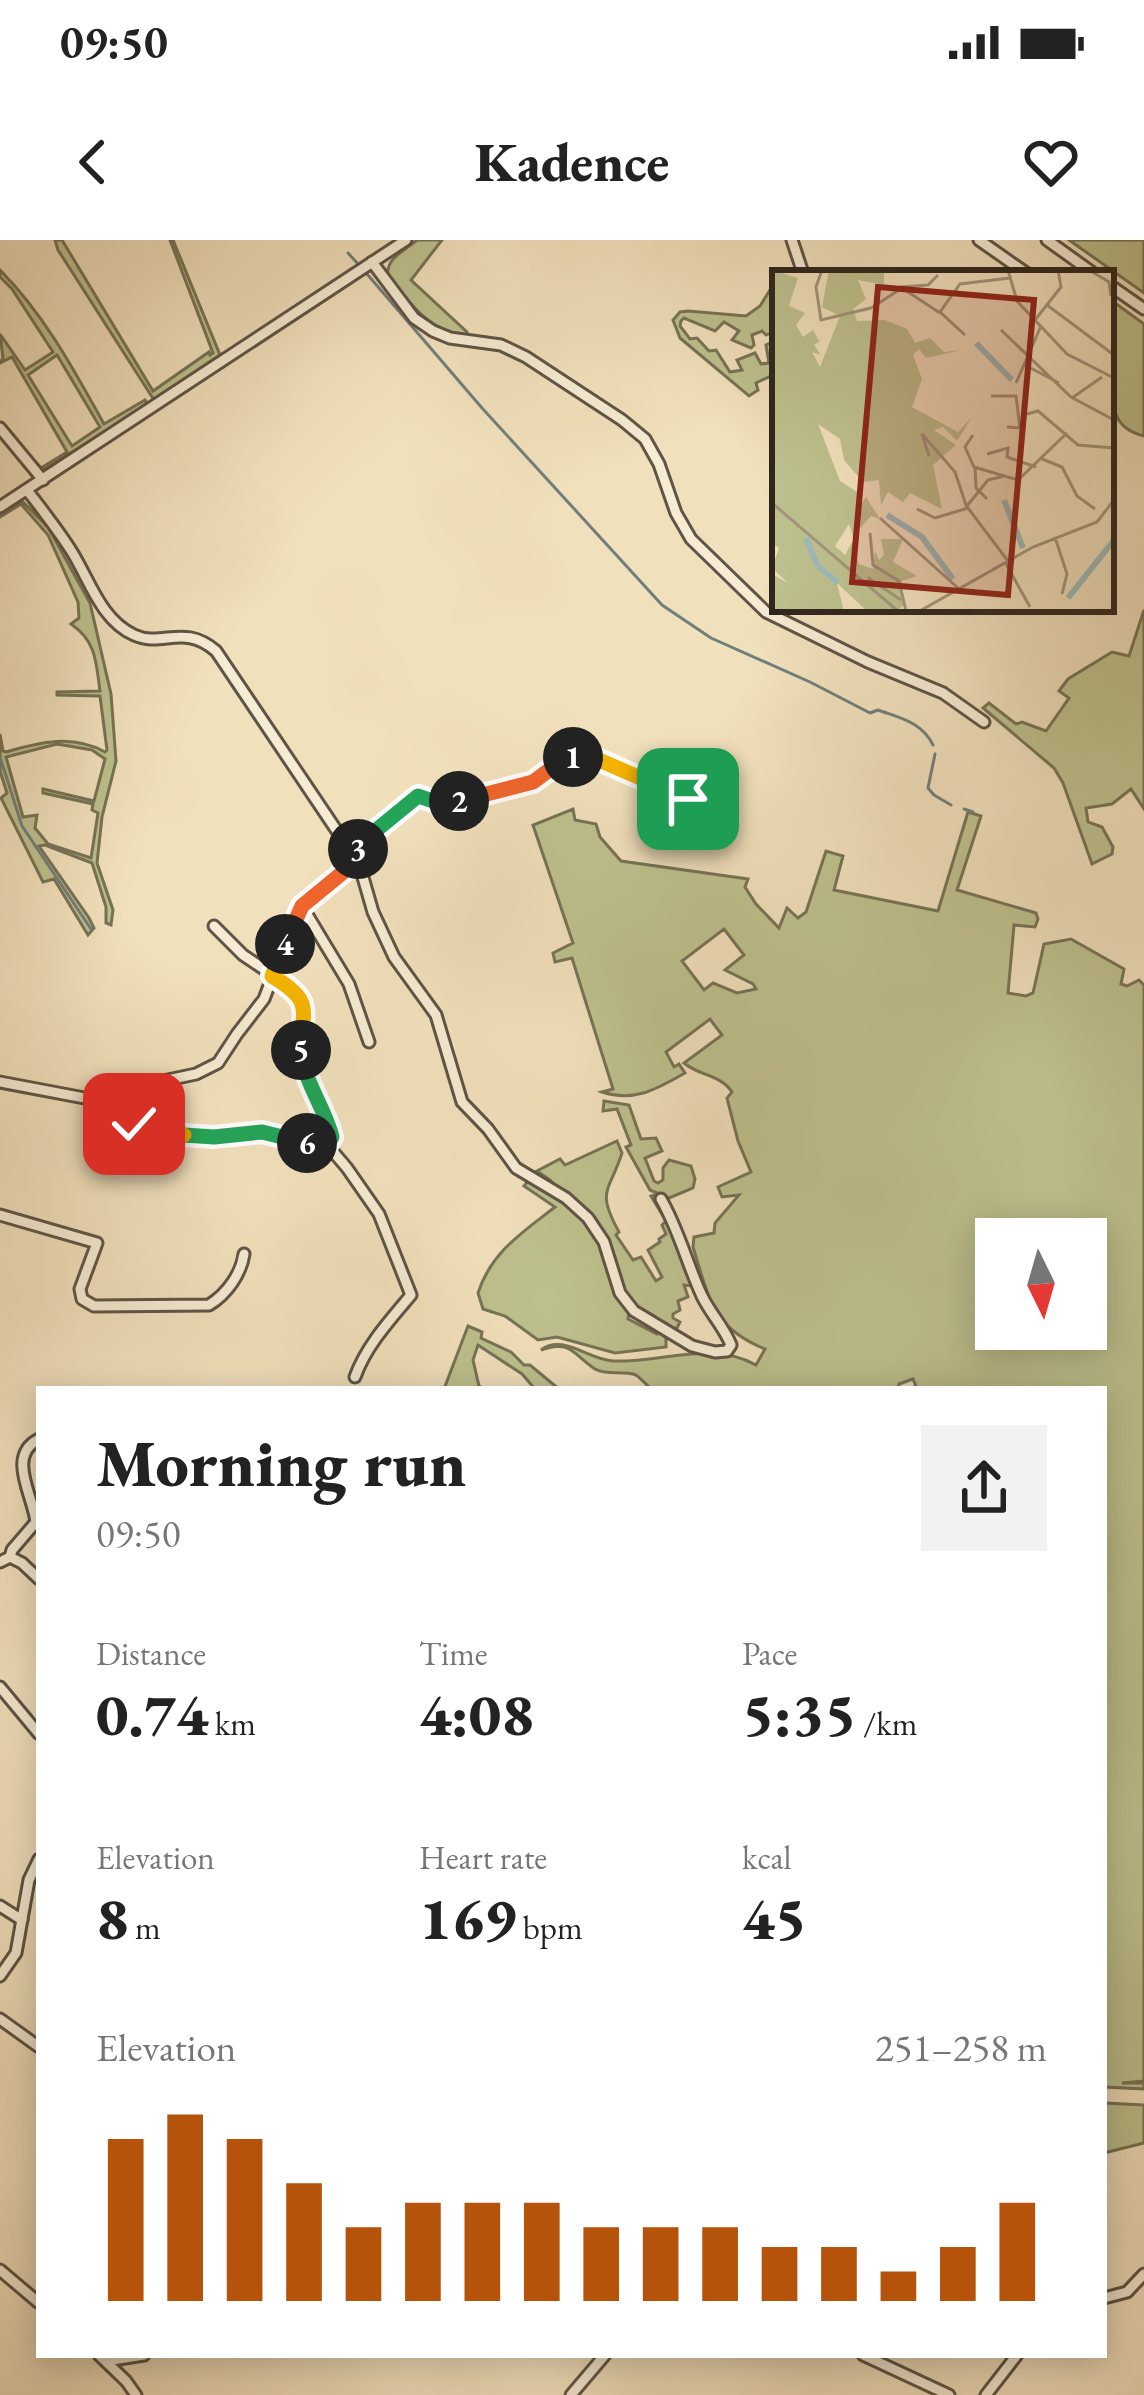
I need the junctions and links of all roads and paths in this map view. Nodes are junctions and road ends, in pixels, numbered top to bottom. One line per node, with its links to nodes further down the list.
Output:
1 (406, 240): 5 (street)
2 (792, 240): 6 (street)
3 (979, 240): 7 (street)
4 (1047, 240): 8 (street)
5 (372, 262): 12 (street); 15 (street)
6 (802, 270)
7 (1021, 270)
8 (1089, 270)
9 (1114, 288): 10 (street)
10 (1144, 309)
11 (0, 428): 12 (street)
12 (43, 480): 13 (street)
13 (27, 490): 14 (street); 17 (street)
14 (0, 507)
15 (984, 722)
16 (717, 811): 17 (street)
17 (358, 845): 18 (street)
18 (358, 860): 19 (street); 26 (street)
19 (302, 906): 21 (street); 22 (street)
20 (214, 926): 21 (street)
21 (272, 976): 24 (street); 25 (street)
22 (369, 1042)
23 (0, 1082): 24 (street)
24 (108, 1104): 25 (street)
25 (326, 1147): 29 (street)
26 (661, 1199)
27 (0, 1215): 28 (street)
28 (244, 1254)
29 (355, 1377)
30 (36, 1440): 32 (street)
31 (36, 1522): 33 (street)
32 (36, 1522)
33 (5, 1559): 34 (street)
34 (36, 1575)
35 (0, 1688): 36 (street)
36 (36, 1730)
37 (36, 1865): 39 (street)
38 (0, 1906): 39 (street)
39 (22, 1920): 40 (street)
40 (0, 1976)
41 (0, 2019): 42 (street)
42 (36, 2045)
43 (0, 2270): 46 (street)
44 (1144, 2274): 45 (street)
45 (1107, 2297)
46 (36, 2300)
47 (103, 2358): 51 (street)
48 (602, 2358): 52 (street)
49 (869, 2358): 53 (street)
50 (1014, 2358): 54 (street)
51 (136, 2395)
52 (571, 2395)
53 (949, 2395)
54 (986, 2395)

